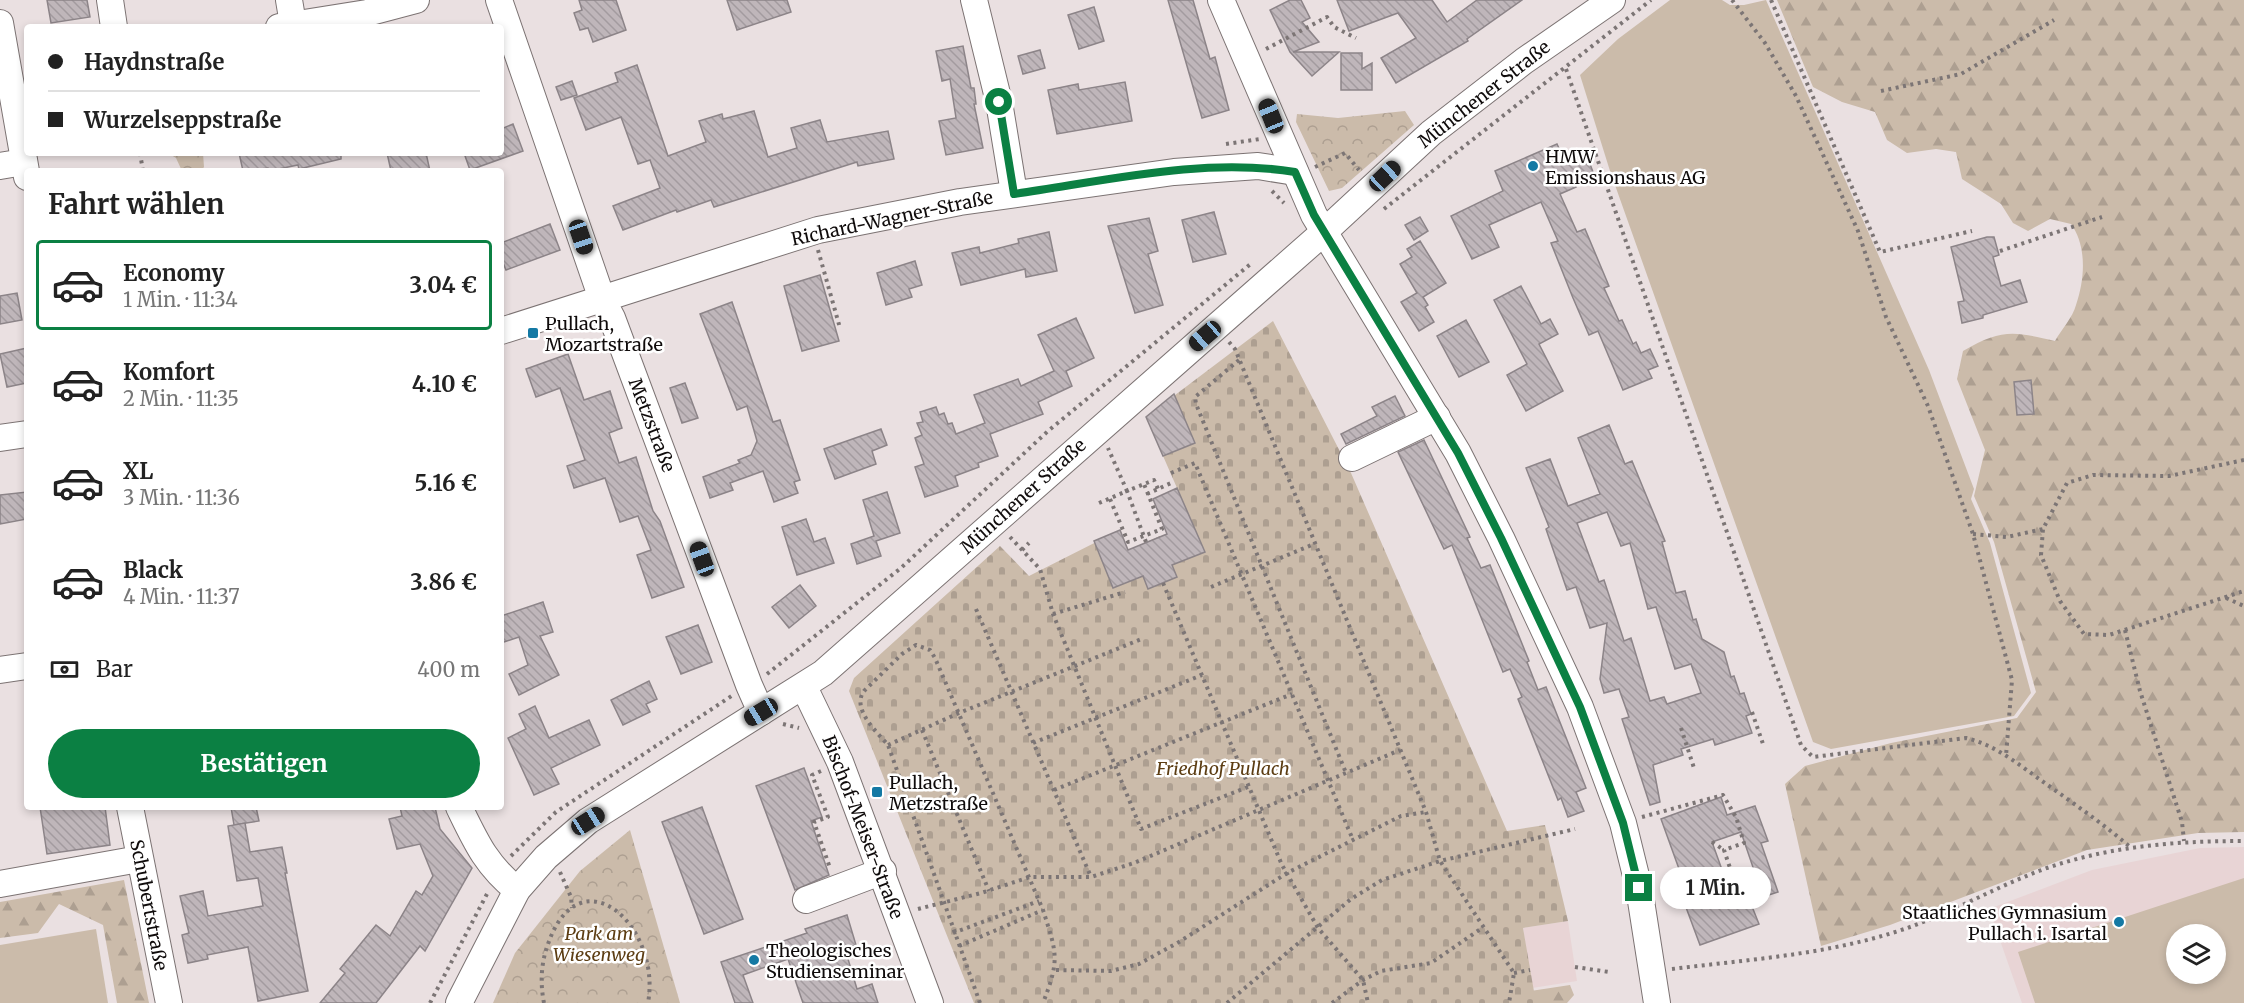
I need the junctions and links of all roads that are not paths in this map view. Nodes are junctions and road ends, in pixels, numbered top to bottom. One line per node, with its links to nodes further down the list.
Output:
1 (110, 0): 9 (street)
2 (416, 0): 7 (street)
3 (500, 0): 15 (street, Metzstraße)
4 (974, 0): 13 (street)
5 (1221, 0): 12 (street)
6 (1612, 0): 14 (street, Münchener Straße)
7 (287, 17)
8 (0, 22): 10 (street)
9 (114, 24)
10 (17, 59): 11 (street)
11 (17, 168)
12 (1302, 171): 13 (street, Richard-Wagner-Straße); 14 (street)
13 (1014, 194): 15 (street, Richard-Wagner-Straße)
14 (1324, 232): 17 (street); 23 (street, Münchener Straße)
15 (602, 299): 16 (street, Richard-Wagner-Straße); 24 (street, Metzstraße)
16 (504, 330)
17 (1437, 417): 20 (street); 35 (street)
18 (24, 434): 19 (street)
19 (0, 438)
20 (1352, 458)
21 (24, 666): 22 (street)
22 (0, 670)
23 (804, 687): 24 (street, Münchener Straße); 28 (street, Bischof-Meiser-Straße)
24 (761, 712): 30 (street, Münchener Straße)
25 (131, 810): 27 (street, Schubertstraße)
26 (460, 810): 30 (street)
27 (139, 859): 29 (street); 32 (street, Schubertstraße)
28 (883, 871): 31 (street); 34 (street, Bischof-Meiser-Straße)
29 (0, 884)
30 (518, 890): 33 (street, Münchener Straße)
31 (806, 900)
32 (169, 1003)
33 (459, 1003)
34 (930, 1003)
35 (1657, 1003)

